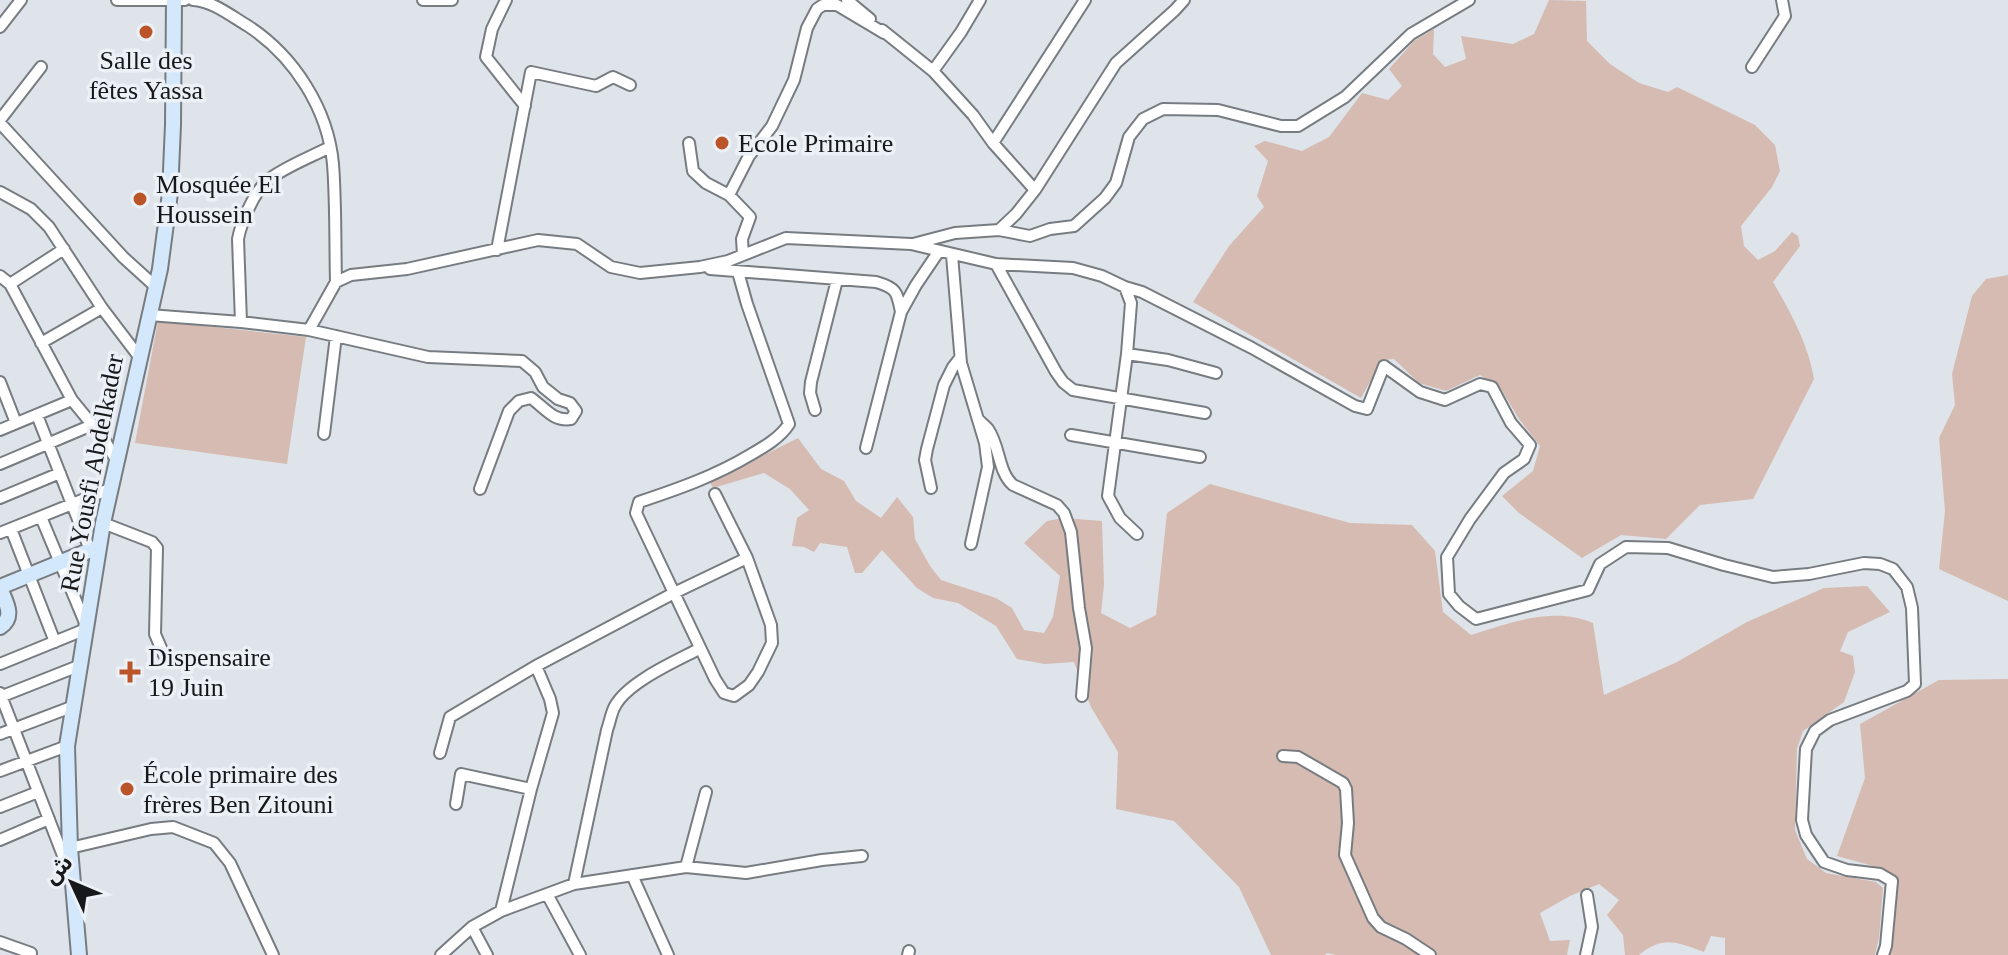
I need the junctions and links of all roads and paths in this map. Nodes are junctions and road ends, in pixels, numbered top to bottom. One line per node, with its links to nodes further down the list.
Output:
1 (21, 0): 15 (street)
2 (117, 0): 3 (street)
3 (174, 0): 4 (street); 43 (main road, Rue Yousfi Abdelkader)
4 (185, 0)
5 (193, 0): 25 (street)
6 (423, 0): 7 (street)
7 (452, 0)
8 (506, 0): 21 (street)
9 (847, 0): 16 (street)
10 (980, 0): 19 (street)
11 (1085, 0): 24 (street)
12 (1184, 0): 26 (street)
13 (1469, 0): 29 (street)
14 (1782, 0): 18 (street)
15 (0, 27)
16 (884, 33): 19 (street); 28 (street)
17 (41, 67): 22 (street)
18 (1752, 67)
19 (933, 71): 24 (street)
20 (630, 85): 21 (street)
21 (525, 106): 32 (street)
22 (0, 121): 43 (street)
23 (689, 143): 28 (street)
24 (993, 143): 26 (street)
25 (330, 147): 41 (street); 48 (street)
26 (1035, 190): 29 (street)
27 (0, 192): 31 (street)
28 (729, 195): 34 (street)
29 (999, 230): 30 (street)
30 (911, 244): 33 (street); 34 (street)
31 (64, 249): 42 (street); 45 (street)
32 (497, 250): 37 (street); 41 (street)
33 (939, 251): 35 (street); 46 (street)
34 (743, 255): 37 (street)
35 (952, 255): 36 (street); 54 (street)
36 (996, 264): 44 (street); 57 (street)
37 (700, 267): 38 (street)
38 (738, 272): 40 (street); 92 (street)
39 (0, 276): 42 (street)
40 (837, 280): 46 (street); 59 (street)
41 (336, 282): 49 (street)
42 (10, 284): 51 (street)
43 (156, 287): 47 (main road, Rue Yousfi Abdelkader)
44 (1125, 287): 52 (street); 138 (street)
45 (102, 308): 51 (street); 53 (street)
46 (901, 312): 70 (street)
47 (149, 315): 48 (street); 53 (main road, Rue Yousfi Abdelkader)
48 (241, 322): 49 (street)
49 (309, 330): 50 (street)
50 (336, 336): 66 (street); 77 (street)
51 (41, 343): 58 (street)
52 (1127, 354): 55 (street); 57 (street)
53 (140, 358): 72 (main road, Rue Yousfi Abdelkader)
54 (960, 358): 62 (street); 76 (street)
55 (1216, 373)
56 (0, 382): 63 (street)
57 (1122, 398): 60 (street); 68 (street)
58 (72, 400): 61 (street); 64 (street)
59 (815, 410)
60 (1205, 413)
61 (37, 415): 63 (street); 69 (street)
62 (978, 419): 86 (street); 102 (street)
63 (16, 423): 65 (street)
64 (92, 425): 69 (street); 72 (street)
65 (0, 430)
66 (324, 434)
67 (1071, 435): 68 (street)
68 (1116, 442): 71 (street); 85 (street)
69 (48, 444): 73 (street); 74 (street)
70 (866, 448)
71 (1200, 457)
72 (116, 460): 75 (main road, Rue Yousfi Abdelkader)
73 (0, 464)
74 (60, 473): 79 (street); 80 (street)
75 (112, 488): 80 (street); 82 (main road, Rue Yousfi Abdelkader)
76 (931, 488)
77 (480, 489)
78 (715, 494): 88 (street)
79 (0, 498)
80 (72, 504): 81 (street); 87 (street)
81 (41, 517): 83 (street); 89 (street)
82 (103, 523): 87 (main road, Rue Yousfi Abdelkader); 97 (street)
83 (11, 529): 84 (street); 90 (street)
84 (0, 533)
85 (1137, 534)
86 (971, 544)
87 (94, 549): 89 (main road); 94 (main road, Rue Yousfi Abdelkader)
88 (747, 558): 92 (street); 96 (street)
89 (59, 563): 90 (main road); 94 (street)
90 (29, 575): 91 (main road); 95 (street)
91 (0, 587): 93 (main road)
92 (674, 593): 96 (street); 100 (street)
93 (0, 627)
94 (86, 628): 95 (street); 99 (main road, Rue Yousfi Abdelkader)
95 (55, 642): 98 (street)
96 (699, 649): 123 (street)
97 (164, 655)
98 (0, 664)
99 (81, 665): 101 (street); 103 (main road, Rue Yousfi Abdelkader)
100 (536, 666): 107 (street); 111 (street)
101 (0, 695): 104 (street)
102 (1082, 696)
103 (74, 706): 104 (street); 106 (main road, Rue Yousfi Abdelkader)
104 (14, 729): 105 (street); 109 (street)
105 (0, 734)
106 (67, 746): 109 (street); 118 (main road, Rue Yousfi Abdelkader)
107 (440, 753)
108 (1283, 756): 136 (street)
109 (26, 761): 110 (street); 112 (street)
110 (0, 771)
111 (531, 789): 114 (street); 126 (street)
112 (38, 792): 115 (street); 116 (street)
113 (706, 792): 120 (street)
114 (456, 804)
115 (0, 807)
116 (49, 819): 117 (street); 122 (street)
117 (1, 837)
118 (70, 848): 122 (main road, Rue Yousfi Abdelkader); 131 (street)
119 (862, 856): 120 (street)
120 (686, 867): 121 (street)
121 (632, 875): 123 (street); 135 (street)
122 (73, 880): 130 (main road, Rue Yousfi Abdelkader)
123 (574, 884): 124 (street)
124 (547, 894): 126 (street); 134 (street)
125 (1587, 895): 137 (street)
126 (501, 911): 127 (street)
127 (472, 927): 132 (street); 133 (street)
128 (0, 942): 129 (street)
129 (30, 955)
130 (79, 955)
131 (273, 955)
132 (441, 955)
133 (487, 955)
134 (580, 955)
135 (668, 955)
136 (1430, 955)
137 (1586, 955)
138 (1883, 955)

